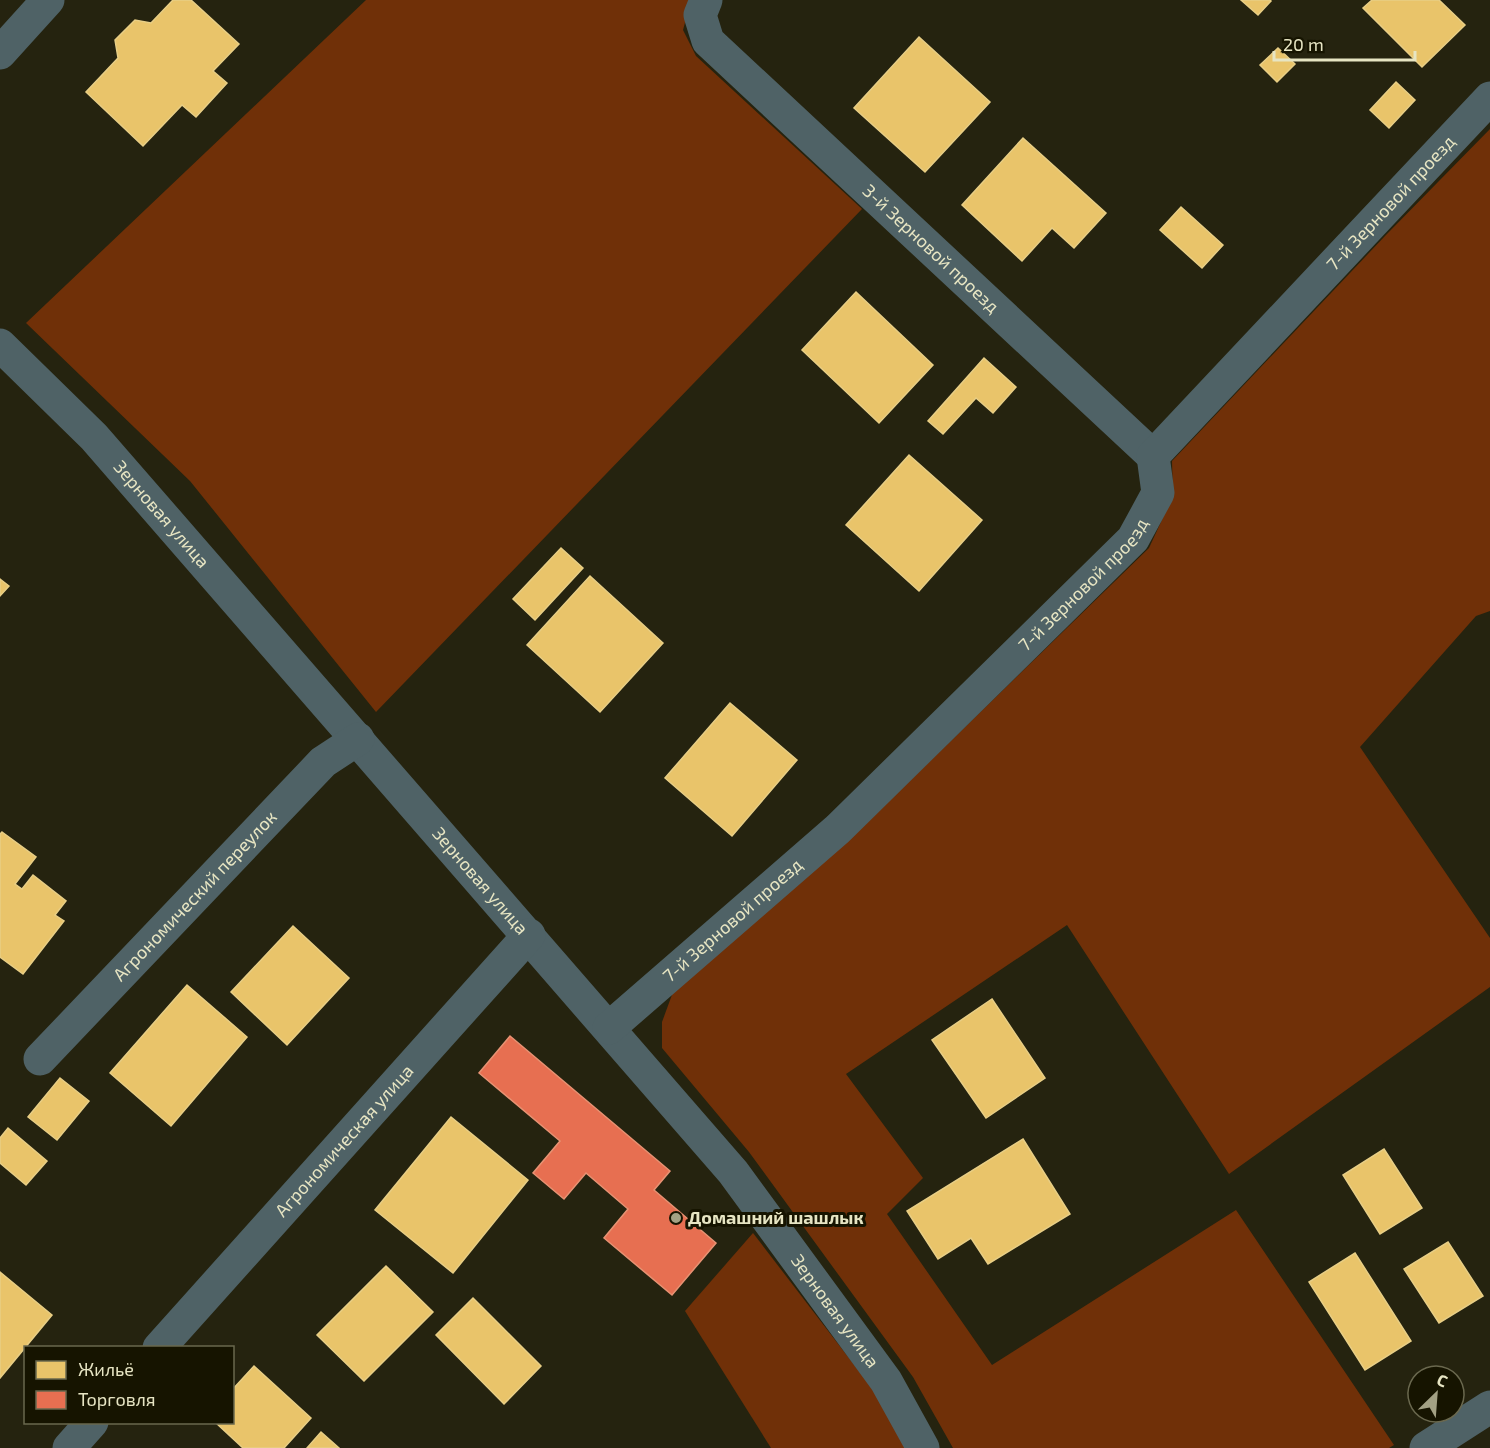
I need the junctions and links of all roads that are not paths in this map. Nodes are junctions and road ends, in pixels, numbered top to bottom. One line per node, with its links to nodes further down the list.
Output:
1 (48, 0): 3 (street)
2 (706, 0): 6 (street, 3-й Зерновой проезд)
3 (0, 53)
4 (1490, 98): 6 (street, 7-й Зерновой проезд)
5 (0, 345): 7 (street, Зерновая улица)
6 (1153, 456): 9 (street, 7-й Зерновой проезд)
7 (358, 739): 8 (street, Зерновая улица); 10 (street, Агрономический переулок)
8 (529, 935): 9 (street, Зерновая улица); 11 (street, Агрономическая улица)
9 (609, 1028): 15 (street, Зерновая улица)
10 (40, 1059)
11 (160, 1346)
12 (1490, 1407): 16 (street)
13 (90, 1424): 14 (street)
14 (69, 1448)
15 (924, 1448)
16 (1426, 1448)

